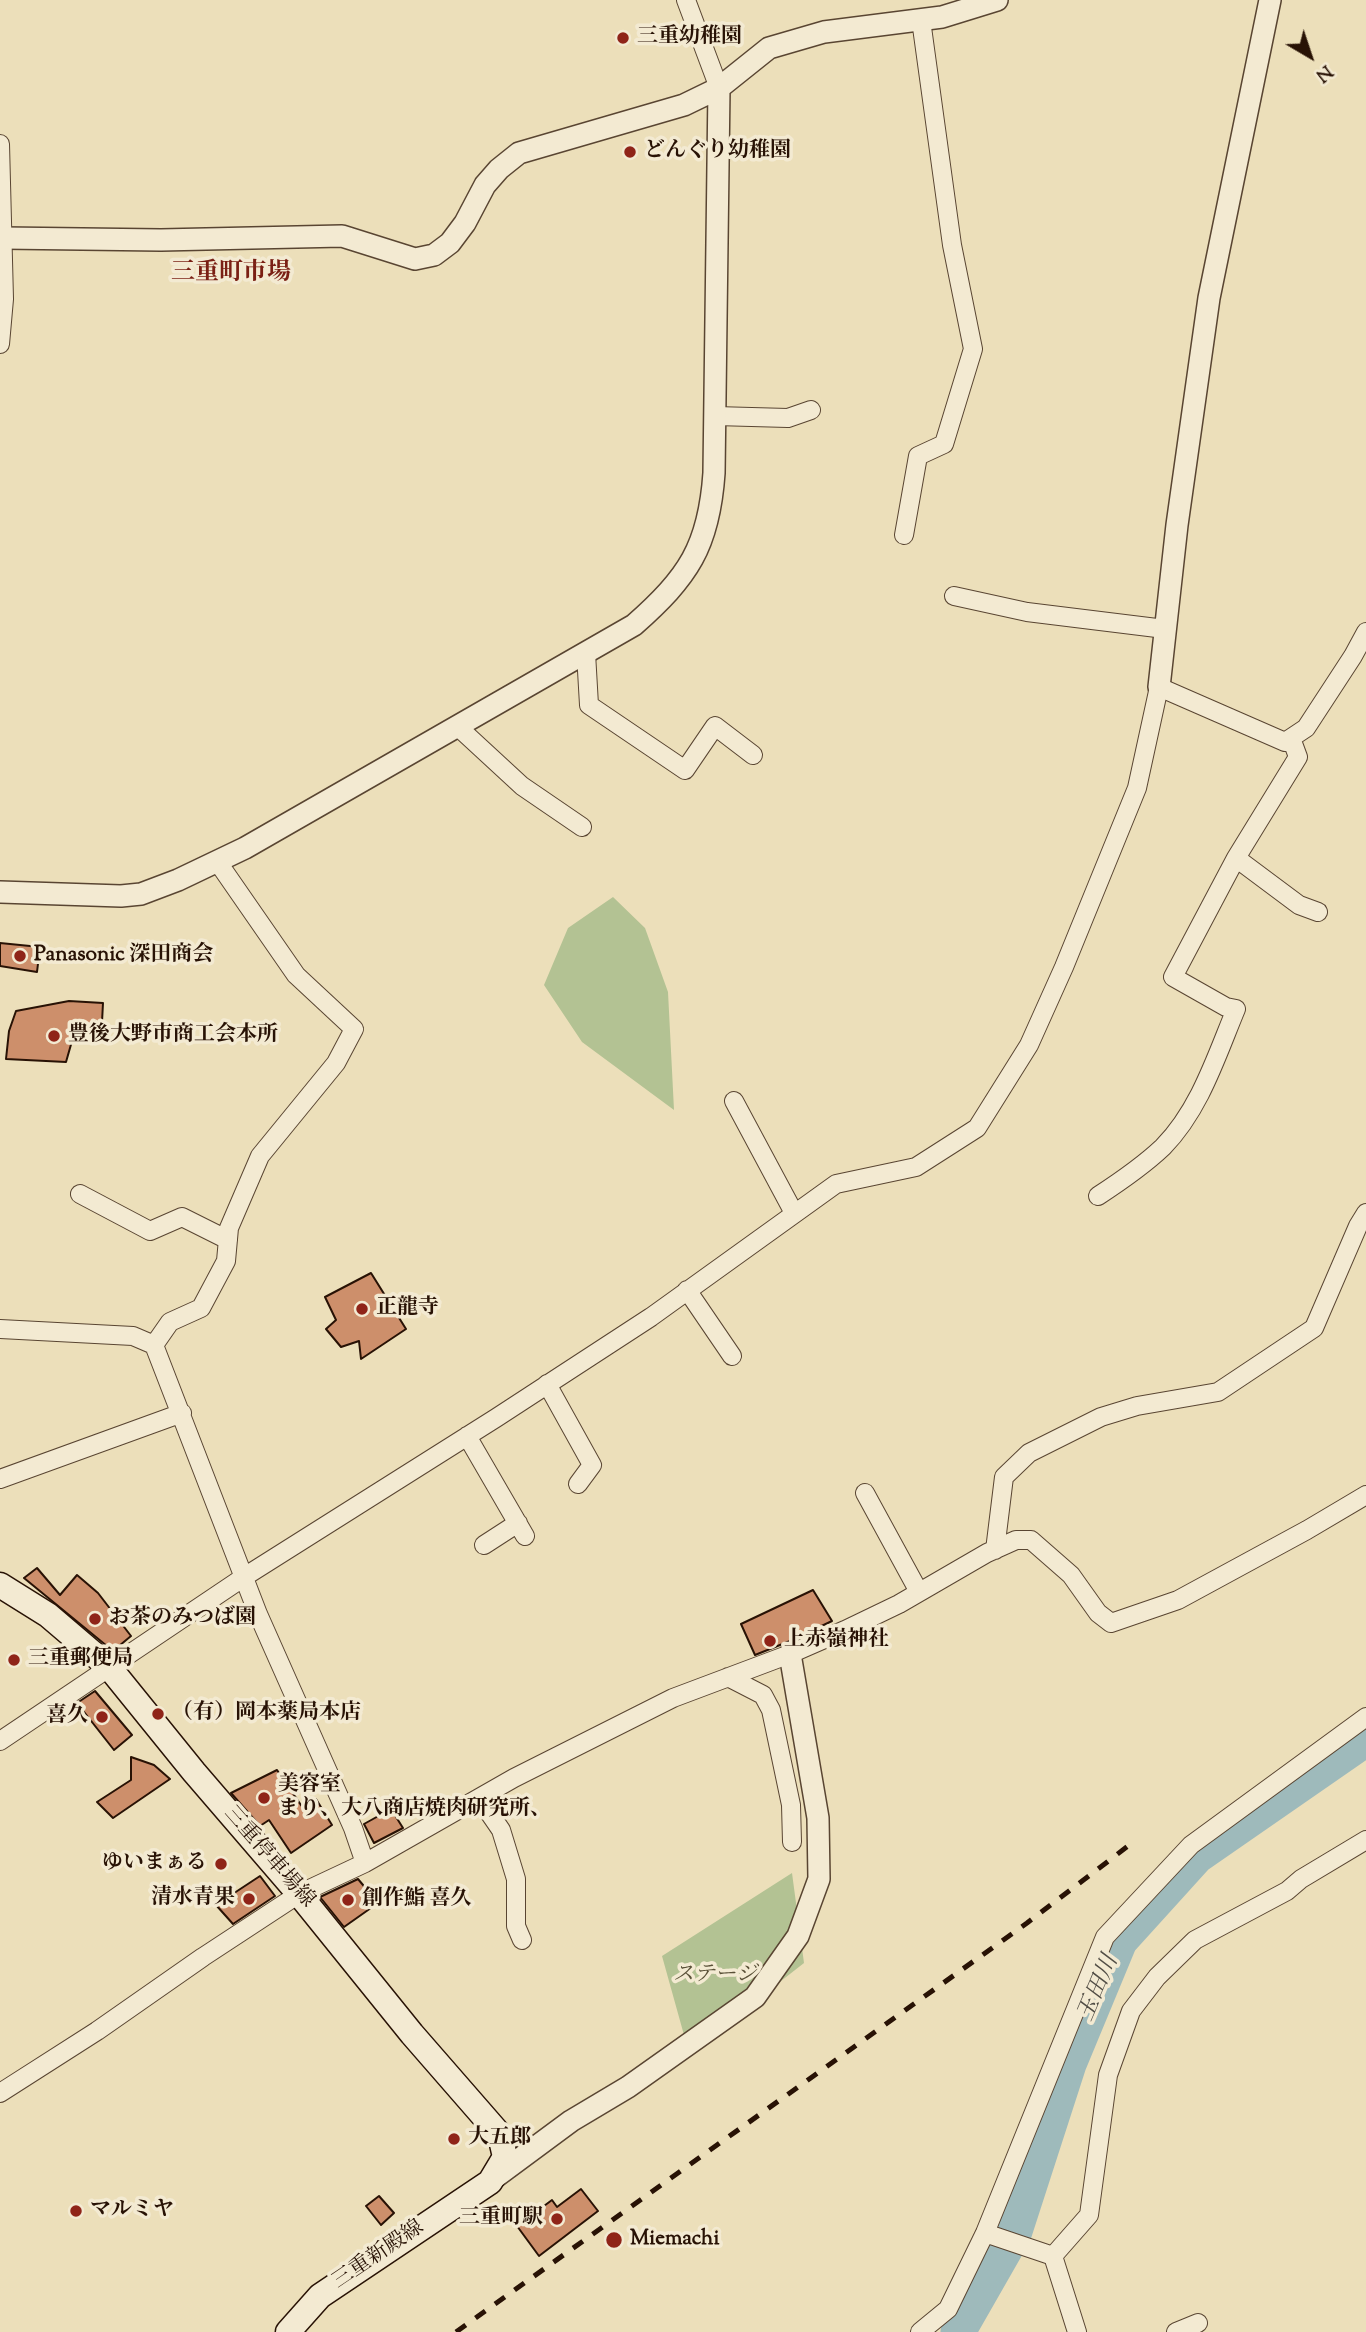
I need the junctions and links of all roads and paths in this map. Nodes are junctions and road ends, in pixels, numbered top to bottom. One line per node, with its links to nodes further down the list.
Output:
1 (686, 0): 5 (street)
2 (997, 0): 4 (street)
3 (1270, 0): 14 (street)
4 (921, 20): 5 (street); 12 (street)
5 (719, 88): 7 (street); 11 (street)
6 (0, 144): 7 (street)
7 (4, 238): 8 (street)
8 (2, 271): 9 (street)
9 (0, 344)
10 (811, 410): 11 (street)
11 (715, 416): 16 (street)
12 (904, 535)
13 (954, 596): 14 (street)
14 (1165, 629): 17 (street)
15 (1366, 632): 19 (street)
16 (586, 653): 18 (street); 20 (street)
17 (1159, 687): 19 (street); 29 (street)
18 (457, 726): 21 (street); 23 (street)
19 (1291, 738): 22 (street)
20 (753, 755)
21 (582, 827)
22 (1236, 858): 25 (street); 28 (street)
23 (217, 861): 24 (street); 31 (street)
24 (0, 892)
25 (1318, 912)
26 (734, 1101): 29 (street)
27 (80, 1194): 31 (street)
28 (1098, 1196)
29 (794, 1213): 32 (street)
30 (1366, 1213): 44 (street)
31 (228, 1240): 34 (street)
32 (687, 1290): 35 (street); 36 (street)
33 (0, 1329): 34 (street)
34 (154, 1345): 37 (street)
35 (732, 1356)
36 (547, 1384): 38 (street); 40 (street)
37 (182, 1413): 39 (street); 45 (street)
38 (467, 1436): 43 (street); 45 (street)
39 (0, 1479)
40 (578, 1484)
41 (865, 1493): 47 (street)
42 (1366, 1494): 44 (street)
43 (484, 1545)
44 (995, 1550): 47 (street)
45 (244, 1577): 49 (street); 56 (street)
46 (0, 1585): 49 (main road, 三重停車場線)
47 (919, 1592): 48 (street)
48 (790, 1654): 50 (street); 61 (street)
49 (108, 1667): 52 (street); 57 (main road, 三重停車場線)
50 (728, 1677): 53 (street); 55 (street)
51 (1366, 1717): 62 (street)
52 (0, 1741)
53 (479, 1798): 56 (street); 58 (street)
54 (1366, 1840): 63 (street)
55 (792, 1842)
56 (365, 1863): 57 (street)
57 (299, 1894): 59 (street); 60 (main road, 三重停車場線)
58 (522, 1940)
59 (0, 2093)
60 (505, 2157): 61 (main road, 三重新殿線)
61 (489, 2182): 65 (main road, 三重新殿線)
62 (989, 2234): 63 (street); 66 (street)
63 (1050, 2255): 67 (street)
64 (1198, 2323): 68 (street)
65 (288, 2332)
66 (920, 2332)
67 (1077, 2332)
68 (1176, 2332)

